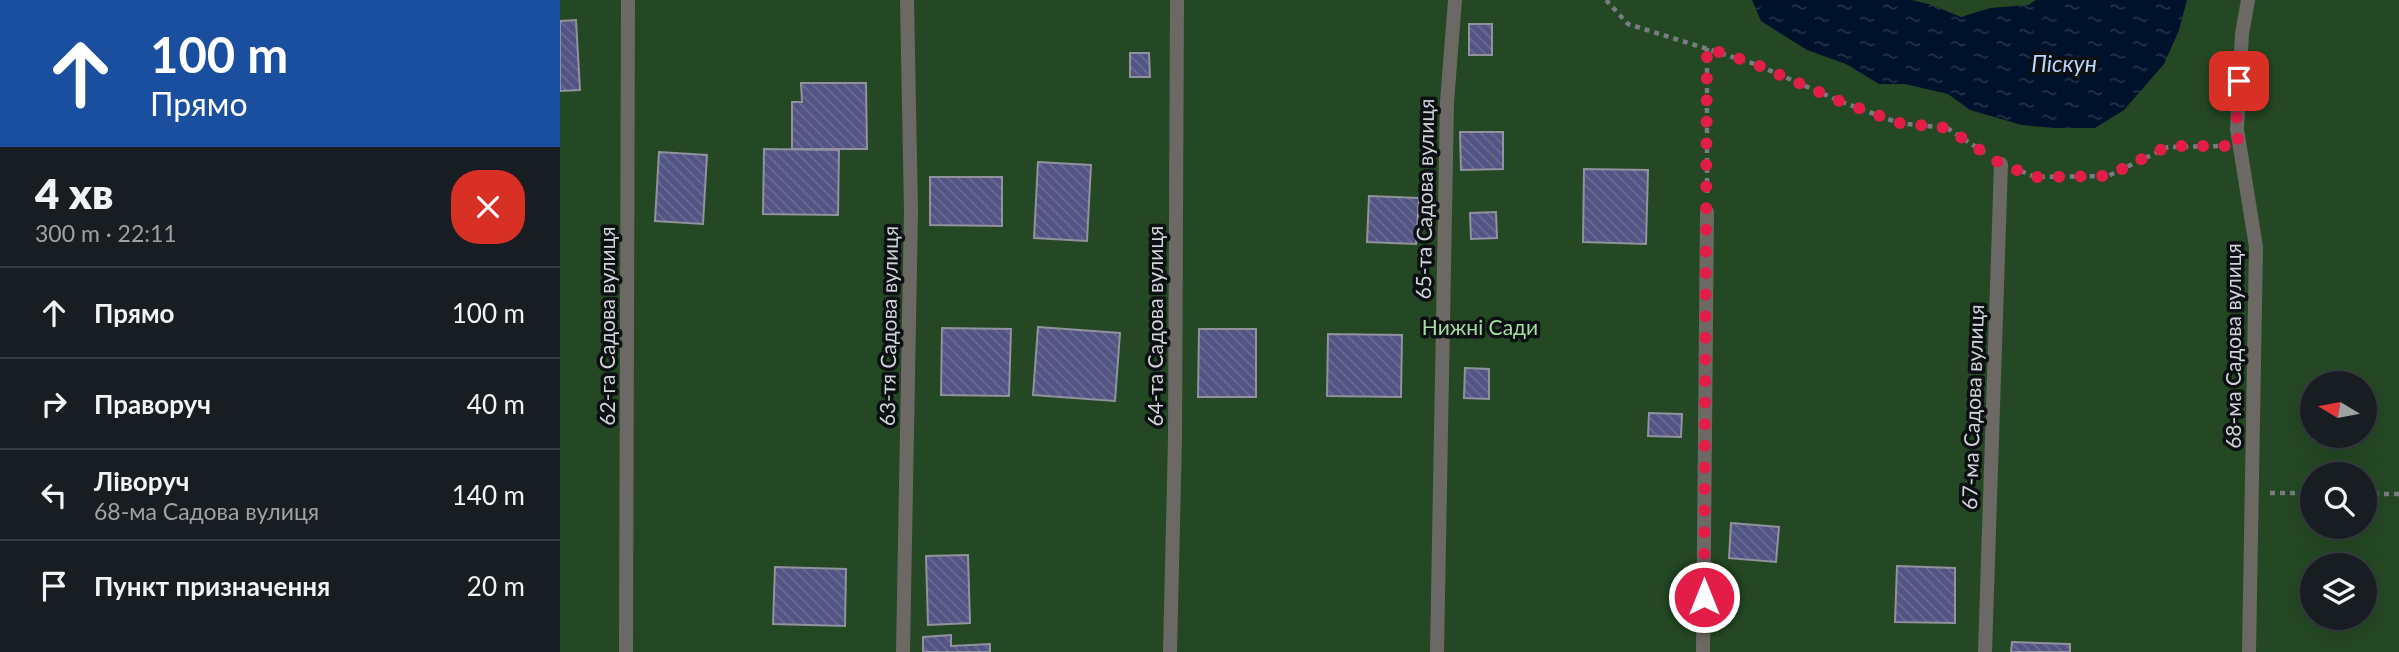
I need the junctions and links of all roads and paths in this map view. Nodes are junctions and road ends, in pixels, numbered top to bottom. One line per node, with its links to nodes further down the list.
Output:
1 (628, 0): 15 (street, 62-га Садова вулиця)
2 (907, 0): 16 (street, 63-тя Садова вулиця)
3 (1177, 0): 17 (street, 64-та Садова вулиця)
4 (1455, 0): 18 (street, 65-та Садова вулиця)
5 (1606, 0): 7 (path)
6 (2248, 0): 8 (street, 68-ма Садова вулиця)
7 (1707, 48): 9 (path); 10 (path)
8 (2239, 146): 9 (path); 11 (street, 68-ма Садова вулиця)
9 (2001, 164): 20 (street, 67-ма Садова вулиця)
10 (1707, 212): 19 (street)
11 (2252, 493): 12 (path); 21 (street, 68-ма Садова вулиця)
12 (2300, 494)
13 (2377, 494): 14 (path)
14 (2399, 494)
15 (626, 652)
16 (903, 652)
17 (1170, 652)
18 (1437, 652)
19 (1703, 652)
20 (1985, 652)
21 (2249, 652)

